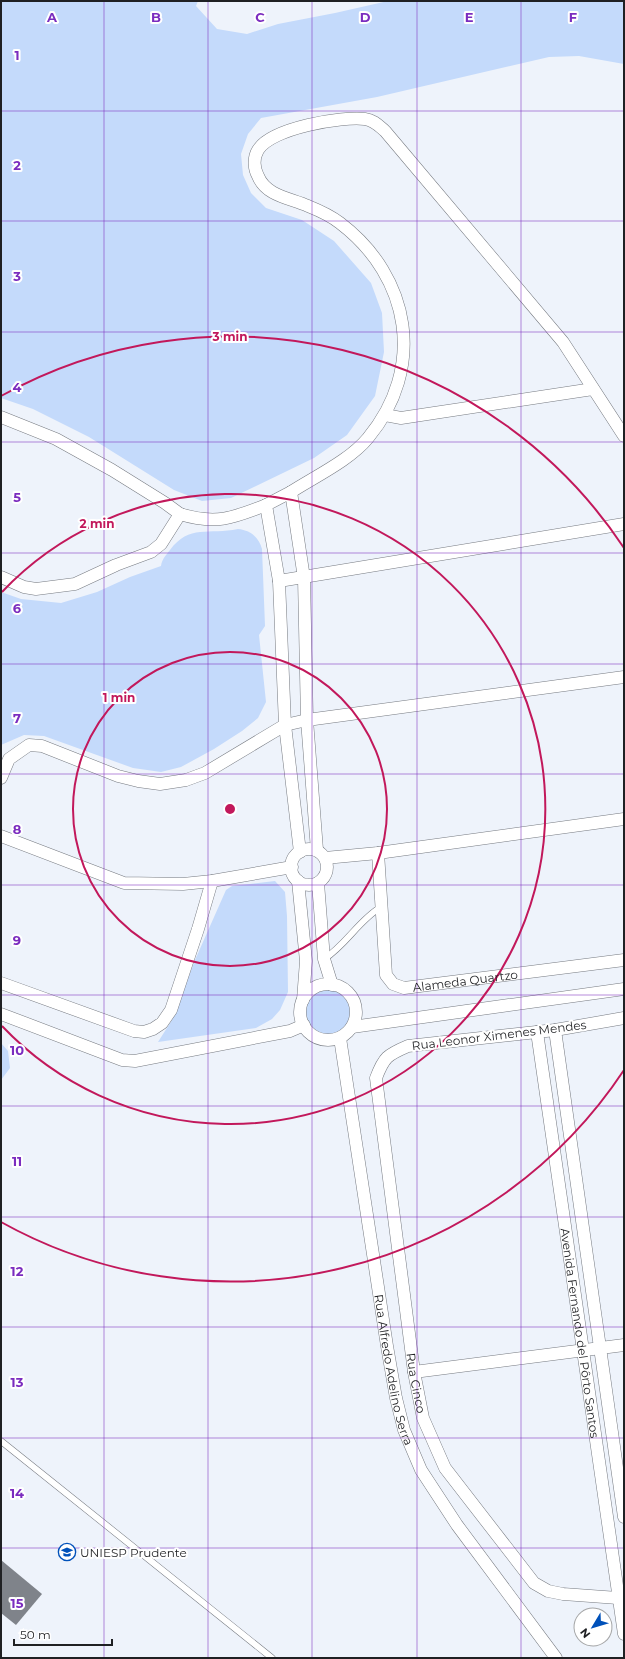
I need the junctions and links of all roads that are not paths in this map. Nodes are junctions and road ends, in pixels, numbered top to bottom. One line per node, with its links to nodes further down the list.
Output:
1 (593, 389): 2 (street); 2 (street); 4 (street)
2 (385, 415): 5 (street)
3 (1, 417): 7 (street)
4 (624, 436)
5 (291, 492): 6 (street); 10 (street)
6 (266, 504): 7 (street); 11 (street)
7 (180, 514): 9 (street)
8 (624, 524): 10 (street)
9 (1, 577)
10 (304, 578): 11 (street); 13 (street)
11 (279, 581): 14 (street)
12 (624, 676): 13 (street)
13 (307, 720): 14 (street); 20 (street)
14 (285, 725): 15 (street); 18 (street)
15 (1, 778)
16 (624, 819): 19 (street)
17 (1, 836): 23 (street)
18 (300, 852): 20 (street); 21 (street)
19 (378, 853): 20 (street); 25 (street, Alameda Quartzo)
20 (321, 854): 24 (street)
21 (292, 867): 22 (street); 23 (street)
22 (298, 880): 24 (street); 31 (street)
23 (212, 881): 28 (street)
24 (318, 883): 26 (street)
25 (381, 907): 26 (lane); 27 (street, Alameda Quartzo)
26 (324, 959): 29 (street)
27 (624, 960)
28 (1, 983)
29 (332, 985): 31 (street); 35 (street)
30 (624, 989): 35 (street)
31 (303, 1000): 34 (street)
32 (1, 1014): 34 (street)
33 (624, 1018): 36 (street, Rua Leonor Ximenes Mendes)
34 (304, 1025): 38 (street)
35 (352, 1027): 38 (street)
36 (555, 1030): 37 (street, Rua Leonor Ximenes Mendes); 41 (street, Avenida Fernando del Pôrto Santos)
37 (537, 1032): 39 (street, Rua Leonor Ximenes Mendes); 42 (street, Avenida Fernando del Pôrto Santos)
38 (340, 1038): 49 (street, Rua Alfredo Adelino Serra)
39 (381, 1065): 43 (street, Rua Cinco)
40 (624, 1345): 41 (street)
41 (601, 1348): 42 (street); 45 (street, Avenida Fernando del Pôrto Santos)
42 (583, 1351): 43 (street); 46 (street, Avenida Fernando del Pôrto Santos)
43 (414, 1372): 46 (street, Rua Cinco)
44 (1, 1441): 48 (lane)
45 (624, 1517)
46 (621, 1600): 47 (street, Avenida Fernando del Pôrto Santos)
47 (624, 1634)
48 (272, 1658)
49 (556, 1658)

